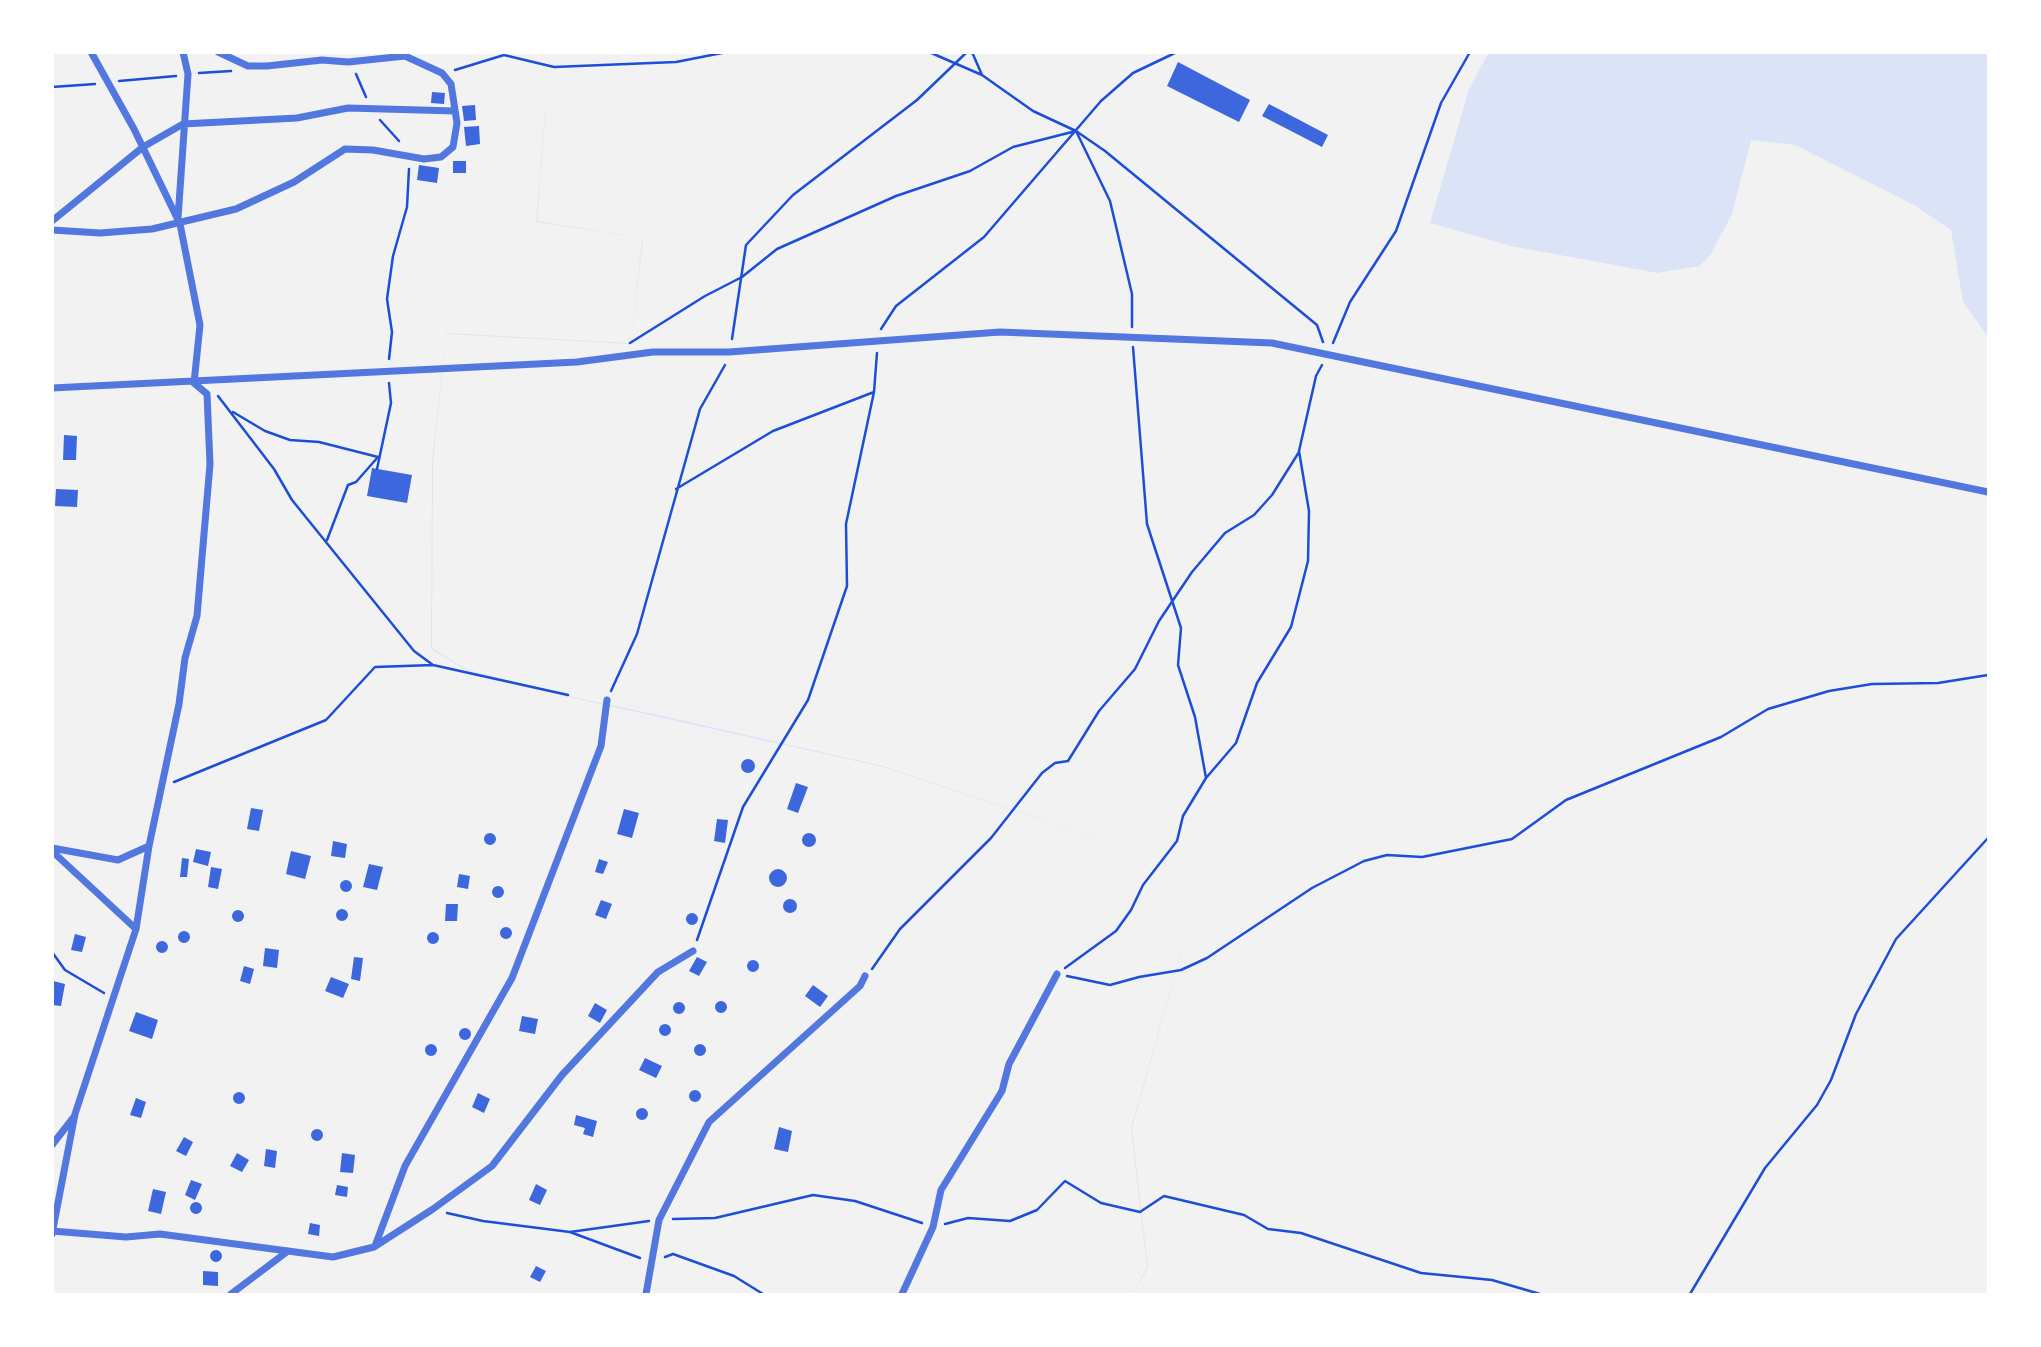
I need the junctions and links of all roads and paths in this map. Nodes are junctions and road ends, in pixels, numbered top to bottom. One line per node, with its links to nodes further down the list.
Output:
1 (91, 52): 13 (street)
2 (183, 52): 11 (street)
3 (218, 52): 10 (street)
4 (727, 52): 10 (path)
5 (929, 52): 12 (path)
6 (972, 52): 12 (path)
7 (1177, 52): 17 (path)
8 (1470, 52): 26 (path)
9 (236, 71): 11 (path)
10 (442, 73): 15 (street)
11 (188, 74): 13 (path); 16 (street)
12 (982, 75): 17 (path)
13 (108, 82): 14 (path); 18 (street)
14 (52, 87)
15 (455, 111): 16 (street); 19 (street)
16 (183, 124): 18 (street); 21 (street)
17 (1076, 131): 23 (path); 24 (path); 25 (path); 26 (path)
18 (143, 147): 20 (street); 21 (street)
19 (410, 157): 21 (street); 27 (path)
20 (52, 221)
21 (179, 221): 22 (street); 29 (street)
22 (52, 230)
23 (1132, 335): 24 (street); 26 (street); 39 (path)
24 (878, 341): 27 (street); 31 (path)
25 (623, 347)
26 (1329, 355): 33 (path); 37 (street)
27 (389, 372): 28 (street); 34 (path)
28 (208, 382): 29 (street); 32 (path)
29 (194, 383): 30 (street); 45 (street)
30 (52, 388)
31 (874, 392): 36 (path); 50 (path)
32 (229, 409): 34 (path); 38 (path)
33 (1299, 451): 39 (path); 44 (path)
34 (379, 457): 35 (path); 38 (path)
35 (377, 469)
36 (675, 490)
37 (1989, 492)
38 (327, 541): 40 (path)
39 (1173, 604): 44 (path); 53 (path)
40 (433, 665): 42 (path); 45 (path)
41 (1989, 675): 52 (path)
42 (568, 695)
43 (607, 701): 62 (street)
44 (1206, 778): 52 (path)
45 (164, 785): 47 (street)
46 (1989, 838): 70 (path)
47 (149, 846): 48 (street); 49 (street)
48 (52, 849): 49 (street)
49 (136, 929): 54 (street)
50 (693, 951): 57 (street)
51 (52, 952): 54 (path)
52 (1057, 974): 59 (street)
53 (865, 976): 58 (street)
54 (114, 995): 55 (street)
55 (75, 1114): 56 (street); 60 (street)
56 (52, 1145)
57 (433, 1209): 61 (path); 62 (street)
58 (659, 1220): 59 (path); 61 (path); 64 (street)
59 (933, 1227): 68 (street); 69 (path)
60 (53, 1232): 63 (street)
61 (570, 1232): 64 (path)
62 (374, 1247): 63 (street)
63 (288, 1250): 65 (street)
64 (653, 1263): 66 (street); 67 (path)
65 (231, 1294)
66 (646, 1294)
67 (763, 1294)
68 (902, 1294)
69 (1540, 1294)
70 (1690, 1294)

